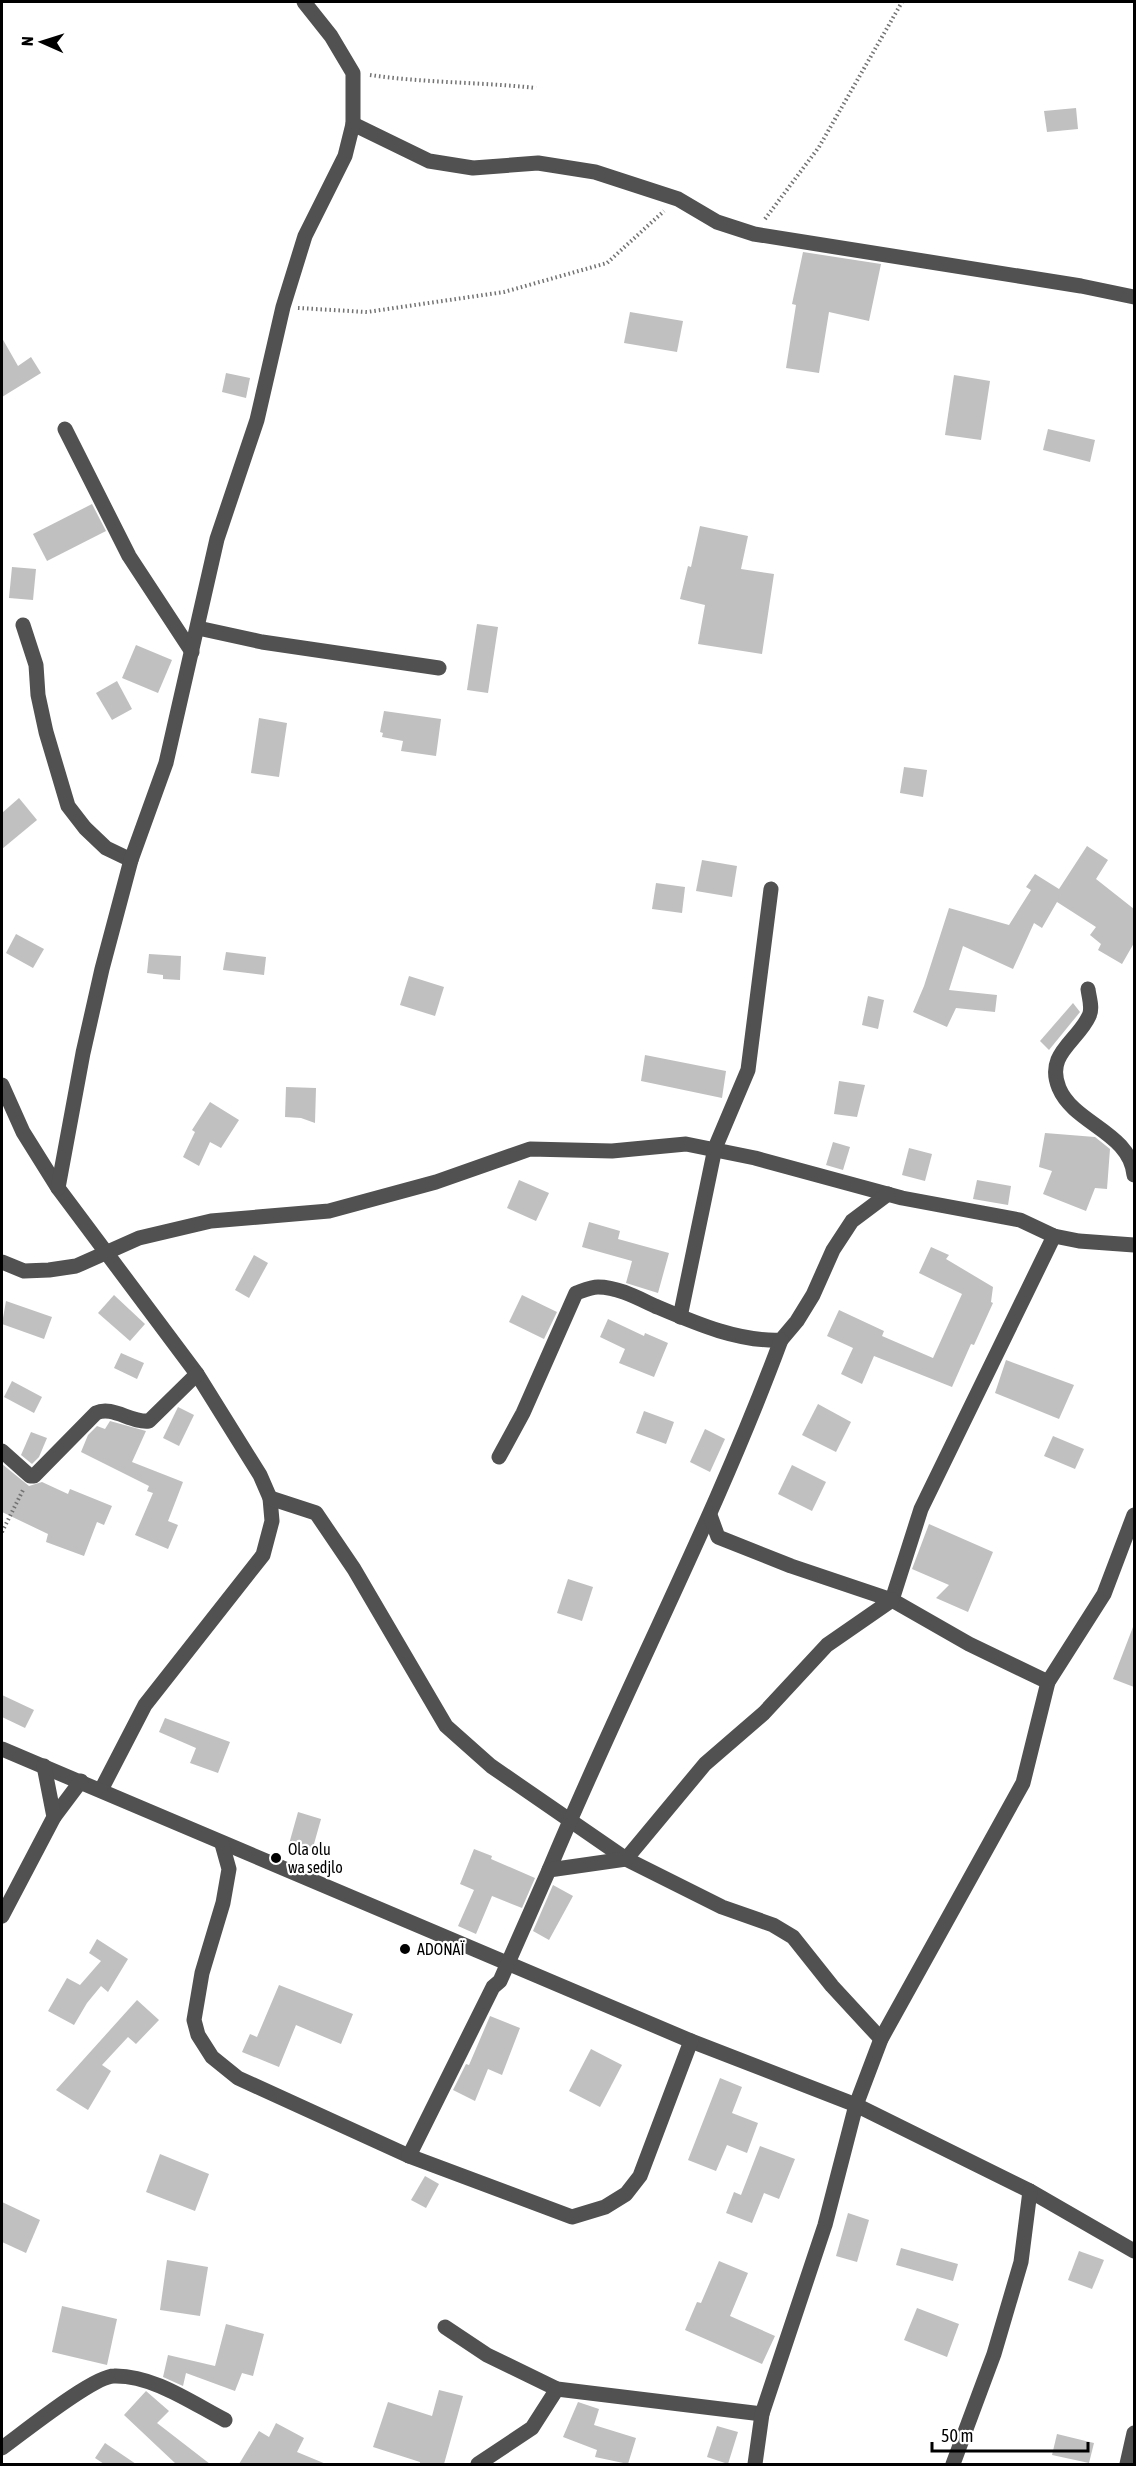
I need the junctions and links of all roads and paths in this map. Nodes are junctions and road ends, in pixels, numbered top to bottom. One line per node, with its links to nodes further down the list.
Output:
1 (304, 2): 3 (street)
2 (902, 2): 7 (path)
3 (353, 73): 4 (path); 5 (street)
4 (536, 88)
5 (353, 124): 6 (street); 9 (street)
6 (678, 199): 7 (street); 9 (path)
7 (754, 234): 8 (street)
8 (1134, 297)
9 (284, 307): 12 (street)
10 (65, 429): 13 (street)
11 (23, 625): 15 (street)
12 (198, 628): 13 (street); 14 (street)
13 (192, 652): 15 (street)
14 (439, 668)
15 (131, 860): 21 (street)
16 (771, 889): 19 (street)
17 (1088, 989): 20 (street)
18 (2, 1085): 21 (street)
19 (715, 1148): 22 (street); 25 (street); 27 (street)
20 (1134, 1175)
21 (58, 1188): 25 (street)
22 (888, 1194): 23 (street); 28 (street)
23 (1054, 1236): 24 (street); 37 (street)
24 (1134, 1245)
25 (105, 1251): 26 (street); 29 (street)
26 (2, 1266)
27 (680, 1317): 28 (street); 31 (street)
28 (781, 1340): 34 (street)
29 (197, 1374): 32 (street); 33 (street)
30 (2, 1451): 32 (street)
31 (499, 1457)
32 (30, 1476): 36 (path)
33 (270, 1498): 42 (street); 44 (street)
34 (710, 1515): 37 (street); 44 (street)
35 (1134, 1515): 38 (street)
36 (2, 1532)
37 (892, 1600): 38 (street); 46 (street)
38 (1048, 1682): 50 (street)
39 (2, 1749): 40 (street)
40 (44, 1766): 41 (street); 43 (street)
41 (81, 1781): 42 (street); 43 (street)
42 (100, 1790): 45 (street)
43 (54, 1817): 48 (street)
44 (570, 1819): 46 (street); 47 (street)
45 (222, 1844): 49 (street); 53 (street)
46 (626, 1859): 47 (street); 50 (street)
47 (549, 1870): 49 (street)
48 (2, 1916)
49 (507, 1962): 51 (street); 53 (street)
50 (881, 2039): 52 (street)
51 (691, 2042): 52 (street); 53 (street)
52 (856, 2105): 54 (street); 58 (street)
53 (409, 2156)
54 (1029, 2191): 55 (street); 64 (street)
55 (1134, 2251)
56 (445, 2327): 57 (street)
57 (556, 2390): 58 (street); 62 (street)
58 (762, 2414): 63 (street)
59 (225, 2420): 61 (street)
60 (1134, 2433): 65 (street)
61 (2, 2448)
62 (478, 2464)
63 (755, 2464)
64 (953, 2464)
65 (1127, 2464)

